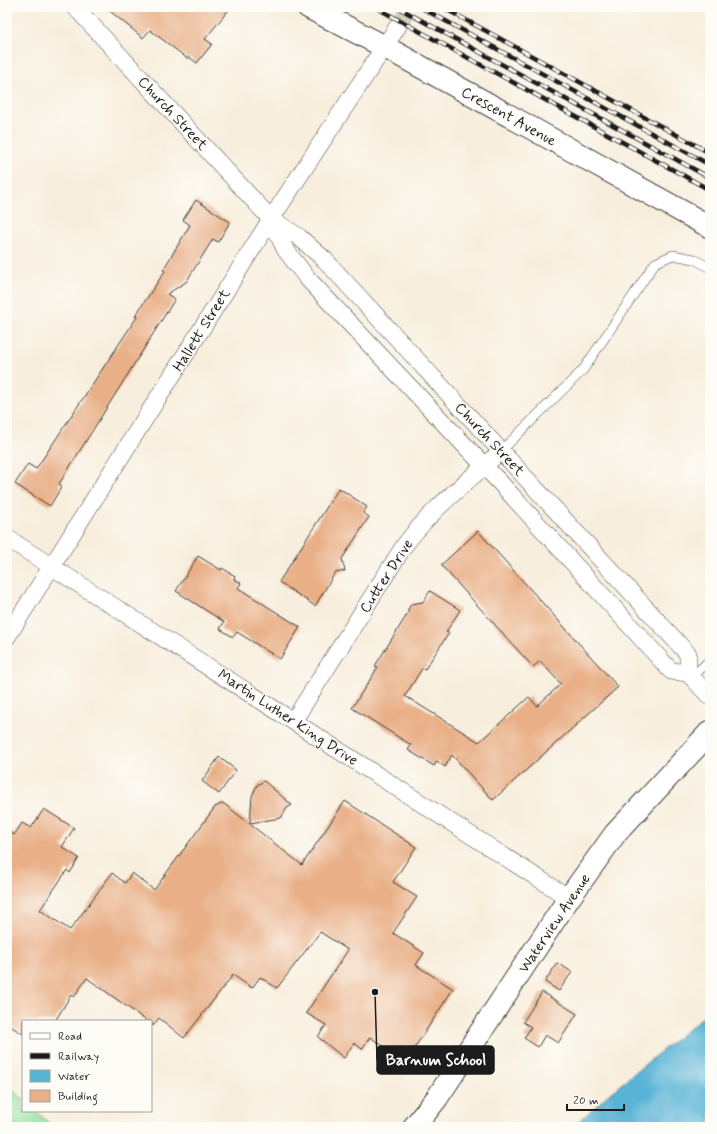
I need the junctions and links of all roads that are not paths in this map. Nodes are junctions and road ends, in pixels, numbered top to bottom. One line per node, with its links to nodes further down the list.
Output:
1 (75, 7): 5 (street, Church Street)
2 (308, 7): 4 (street, Crescent Avenue)
3 (398, 26): 4 (street, Hallett Street)
4 (384, 47): 5 (street, Hallett Street); 6 (street, Crescent Avenue)
5 (271, 219): 8 (street, Church Street); 9 (street, Church Street); 11 (street, Hallett Street)
6 (710, 227)
7 (710, 268): 8 (lane)
8 (501, 451): 9 (street, Cutter Drive); 14 (street, Church Street)
9 (485, 466): 14 (street, Church Street); 16 (street, Cutter Drive)
10 (7, 538): 11 (street, Martin Luther King Drive)
11 (52, 566): 12 (street, Hallett Street); 16 (street, Martin Luther King Drive)
12 (7, 637)
13 (710, 660): 14 (lane)
14 (690, 675): 15 (street)
15 (710, 697)
16 (294, 720): 18 (street, Martin Luther King Drive)
17 (710, 732): 18 (street, Waterview Avenue)
18 (569, 898): 19 (street, Waterview Avenue)
19 (414, 1127)

